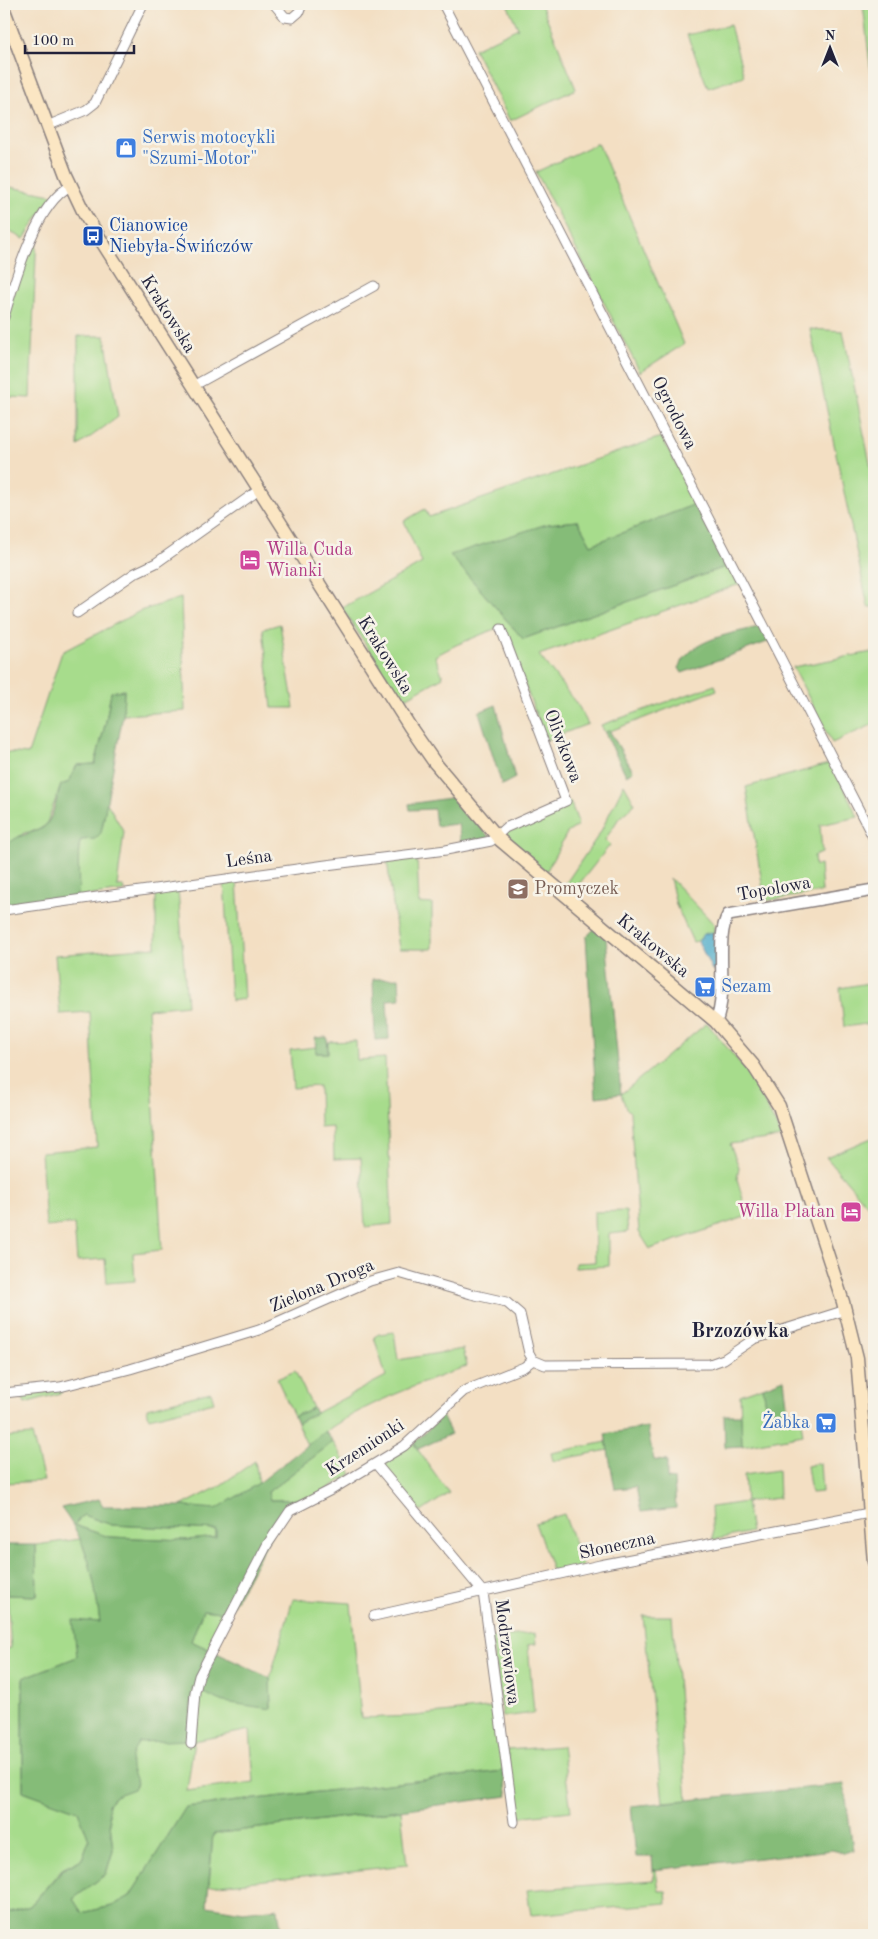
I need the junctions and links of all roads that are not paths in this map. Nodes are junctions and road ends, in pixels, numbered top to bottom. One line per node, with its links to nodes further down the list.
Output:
1 (142, 4): 6 (street)
2 (274, 4): 3 (street)
3 (302, 4)
4 (443, 4): 15 (street, Ogrodowa)
5 (4, 10): 6 (main road, Krakowska)
6 (47, 126): 7 (main road, Krakowska)
7 (71, 186): 9 (street); 10 (main road, Krakowska)
8 (374, 286): 10 (street)
9 (4, 317)
10 (193, 386): 11 (main road, Krakowska)
11 (259, 490): 12 (street); 14 (main road, Krakowska)
12 (77, 613)
13 (502, 629): 14 (street, Oliwkowa)
14 (496, 835): 17 (street, Leśna); 18 (main road, Krakowska)
15 (874, 839)
16 (874, 890): 18 (street, Topolowa)
17 (4, 910)
18 (716, 1022): 19 (main road, Krakowska)
19 (846, 1310): 20 (street); 23 (main road, Krakowska)
20 (533, 1360): 21 (street, Zielona Droga); 22 (street, Krzemionki)
21 (4, 1393)
22 (376, 1464): 25 (street, Modrzewiowa); 27 (street, Krzemionki)
23 (869, 1513): 24 (main road, Krakowska); 25 (street, Słoneczna)
24 (874, 1562)
25 (484, 1592): 26 (street, Słoneczna); 28 (street, Modrzewiowa)
26 (374, 1616)
27 (191, 1744)
28 (514, 1822)

